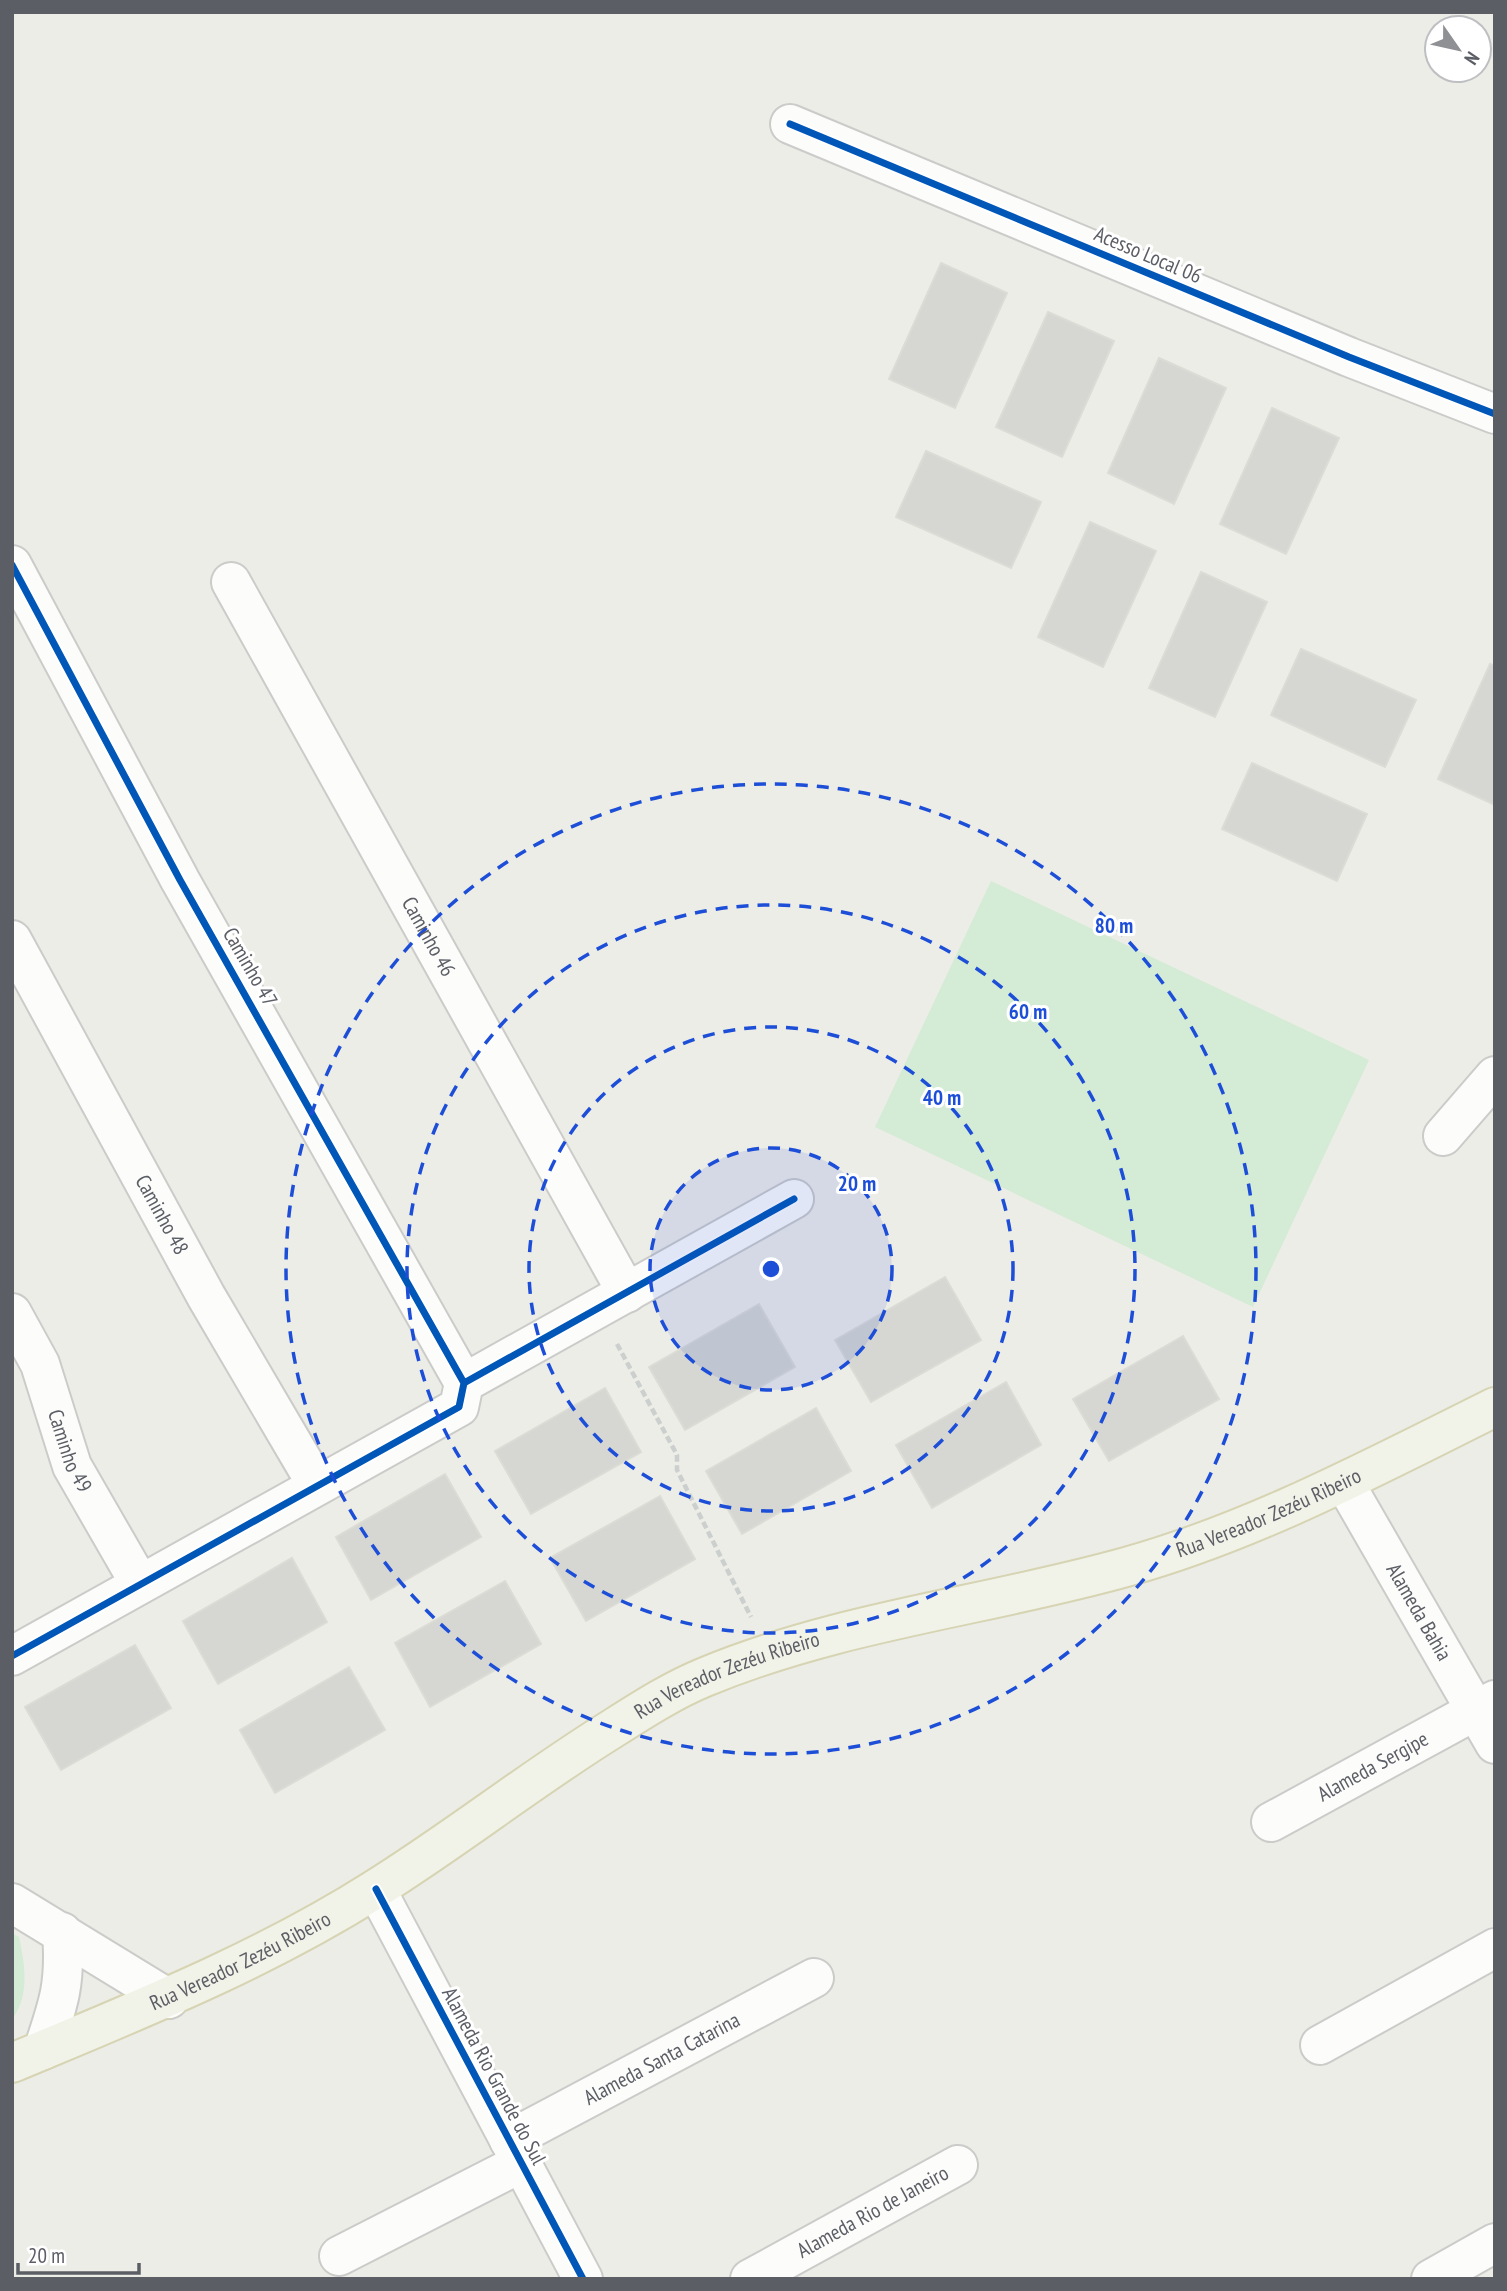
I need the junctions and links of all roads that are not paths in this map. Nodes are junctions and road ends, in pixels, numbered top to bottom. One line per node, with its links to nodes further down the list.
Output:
1 (790, 124): 2 (street, Acesso Local 06)
2 (1495, 414)
3 (12, 565): 11 (street, Caminho 47)
4 (230, 582): 9 (street, Caminho 46)
5 (12, 940): 14 (street, Caminho 48)
6 (1495, 1076): 7 (street)
7 (1443, 1136)
8 (794, 1199): 9 (street)
9 (612, 1301): 11 (street)
10 (12, 1313): 15 (street, Caminho 49)
11 (464, 1383): 14 (street)
12 (1495, 1408): 13 (main road, Rua Vereador Zezéu Ribeiro)
13 (1344, 1482): 17 (street, Alameda Bahia); 20 (main road, Rua Vereador Zezéu Ribeiro)
14 (317, 1485): 15 (street)
15 (140, 1584): 16 (street)
16 (12, 1656)
17 (1485, 1705): 18 (street, Alameda Bahia); 19 (street, Alameda Sergipe)
18 (1495, 1744)
19 (1271, 1822)
20 (376, 1889): 25 (main road, Rua Vereador Zezéu Ribeiro); 28 (street, Alameda Rio Grande do Sul)
21 (12, 1903): 22 (street)
22 (62, 1932): 25 (street); 27 (street)
23 (1495, 1948): 26 (street)
24 (814, 1978): 28 (street, Alameda Santa Catarina)
25 (169, 1999): 27 (main road, Rua Vereador Zezéu Ribeiro)
26 (1320, 2045)
27 (28, 2057)
28 (514, 2151): 31 (street, Alameda Santa Catarina); 32 (street, Alameda Rio Grande do Sul)
29 (958, 2165): 33 (street, Alameda Rio de Janeiro)
30 (1495, 2243): 34 (street)
31 (339, 2256)
32 (583, 2279)
33 (750, 2279)
34 (1431, 2279)

